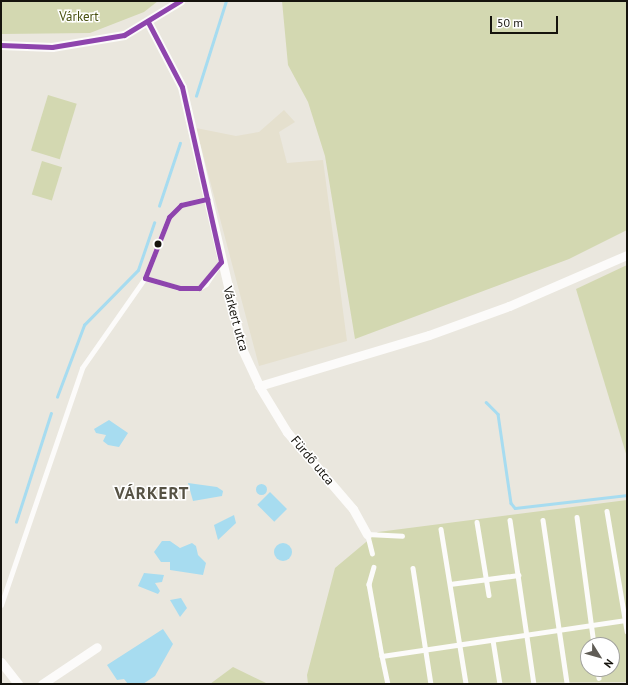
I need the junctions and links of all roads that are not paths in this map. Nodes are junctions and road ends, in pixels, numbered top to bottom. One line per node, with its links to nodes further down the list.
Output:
1 (180, 1): 2 (street)
2 (148, 22): 3 (street); 4 (street, Várkert utca)
3 (1, 45)
4 (207, 199): 6 (street, Várkert utca); 7 (lane)
5 (627, 255): 8 (street)
6 (221, 262): 7 (lane); 8 (street, Várkert utca)
7 (145, 278): 24 (lane)
8 (259, 386): 15 (street, Fürdő utca)
9 (607, 511): 25 (lane)
10 (577, 517): 26 (lane)
11 (510, 520): 20 (lane)
12 (542, 520): 27 (lane)
13 (477, 522): 21 (lane)
14 (441, 529): 22 (lane)
15 (367, 534): 16 (lane); 17 (lane)
16 (402, 536)
17 (372, 554)
18 (374, 567): 35 (lane)
19 (413, 568): 34 (lane)
20 (518, 575): 21 (lane); 29 (lane)
21 (486, 579): 22 (lane); 23 (lane)
22 (450, 584): 32 (lane)
23 (489, 595)
24 (1, 605)
25 (626, 620): 26 (lane); 28 (lane)
26 (592, 625): 27 (lane); 30 (lane)
27 (558, 630): 29 (lane); 37 (lane)
28 (627, 631)
29 (526, 635): 31 (lane); 44 (lane)
30 (593, 637)
31 (493, 640): 32 (lane); 43 (lane)
32 (460, 644): 34 (lane); 42 (lane)
33 (97, 648): 39 (street)
34 (426, 650): 35 (lane); 41 (lane)
35 (382, 656): 40 (lane)
36 (1, 662): 38 (street)
37 (567, 683)
38 (18, 684)
39 (42, 684)
40 (388, 684)
41 (431, 684)
42 (466, 684)
43 (500, 684)
44 (534, 684)

